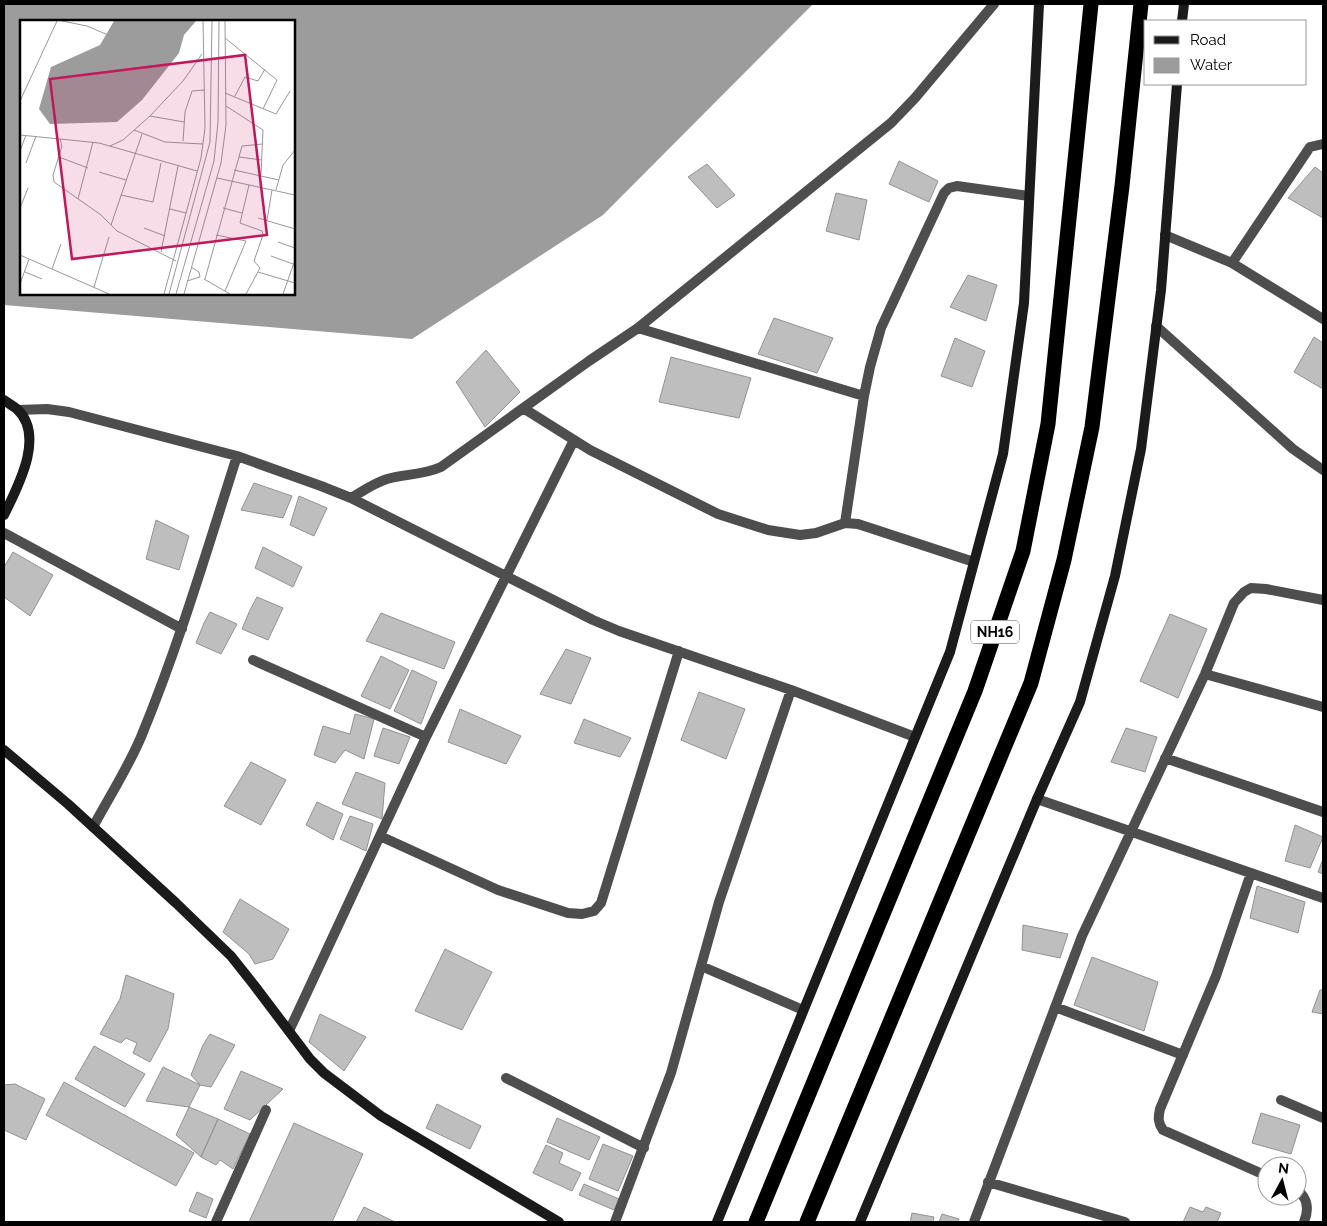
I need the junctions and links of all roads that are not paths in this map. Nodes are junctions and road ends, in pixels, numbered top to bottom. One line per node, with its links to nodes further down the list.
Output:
1 (994, 4): 14 (street)
2 (1039, 4): 9 (main road)
3 (1091, 4): 63 (highway, NH16)
4 (1141, 4): 64 (highway, NH16)
5 (1184, 4): 6 (main road)
6 (1182, 20)
7 (1177, 85): 10 (main road)
8 (1323, 144): 11 (street)
9 (1029, 196): 15 (street); 26 (main road)
10 (1165, 235): 11 (street); 13 (main road)
11 (1232, 262): 12 (street)
12 (1323, 319)
13 (1156, 326): 21 (street); 39 (main road)
14 (638, 328): 15 (street); 17 (street)
15 (864, 396): 24 (street)
16 (4, 400): 18 (main road)
17 (524, 408): 19 (street); 22 (street)
18 (18, 410): 20 (street); 23 (main road)
19 (574, 440): 24 (street); 27 (street)
20 (237, 456): 22 (street); 29 (street)
21 (1323, 470)
22 (352, 498): 27 (street)
23 (4, 516)
24 (845, 523): 26 (street)
25 (4, 533): 29 (street)
26 (974, 562): 36 (main road)
27 (506, 576): 30 (street); 35 (street)
28 (1323, 600): 32 (street)
29 (182, 629): 41 (street)
30 (679, 651): 33 (street); 43 (street)
31 (254, 660): 35 (street)
32 (1204, 674): 34 (street); 38 (street)
33 (791, 690): 36 (street); 46 (street)
34 (1323, 707)
35 (426, 737): 43 (street)
36 (915, 737): 48 (main road)
37 (4, 750): 41 (main road)
38 (1165, 758): 40 (street); 42 (street)
39 (1037, 798): 42 (street); 65 (main road)
40 (1323, 812)
41 (93, 827): 49 (main road)
42 (1130, 831): 44 (street); 47 (street)
43 (380, 836): 49 (street)
44 (1251, 873): 45 (street); 50 (street)
45 (1323, 898)
46 (701, 966): 48 (street); 55 (street)
47 (1055, 1007): 50 (street); 57 (street)
48 (803, 1010): 62 (main road)
49 (289, 1031): 60 (main road)
50 (1183, 1054): 56 (street)
51 (506, 1078): 55 (street)
52 (1281, 1100): 54 (street)
53 (266, 1110): 59 (street)
54 (1323, 1118)
55 (644, 1148): 61 (street)
56 (1257, 1172)
57 (988, 1182): 66 (street); 67 (street)
58 (1307, 1206): 68 (street)
59 (216, 1222)
60 (559, 1222)
61 (614, 1222)
62 (717, 1222)
63 (756, 1222)
64 (807, 1222)
65 (860, 1222)
66 (974, 1222)
67 (1125, 1222)
68 (1304, 1222)

